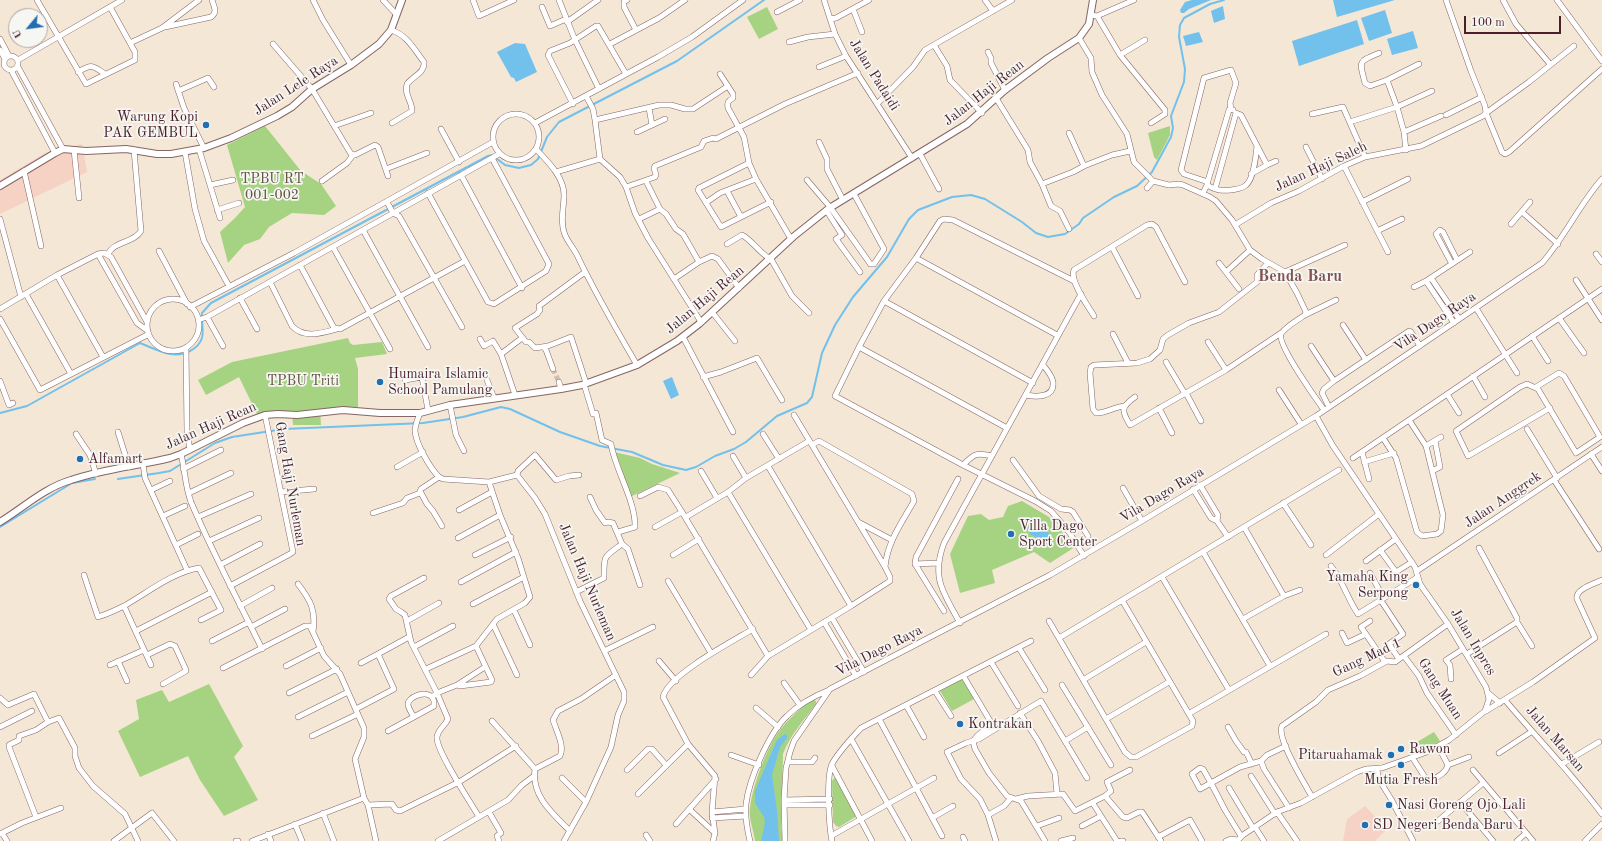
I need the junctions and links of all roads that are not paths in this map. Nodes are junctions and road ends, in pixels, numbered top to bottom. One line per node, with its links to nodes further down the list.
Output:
1 (37, 0): 39 (street)
2 (122, 0): 25 (street)
3 (199, 0): 34 (street)
4 (212, 0): 34 (street)
5 (313, 0): 60 (street)
6 (383, 0): 30 (street)
7 (402, 0): 30 (street, Jalan Lele Raya)
8 (473, 0): 9 (street)
9 (514, 0)
10 (559, 0): 33 (street)
11 (598, 0): 33 (street)
12 (627, 0): 36 (street)
13 (685, 0): 36 (street)
14 (743, 0): 69 (street)
15 (800, 0): 29 (street)
16 (824, 0): 32 (street, Jalan Padaidi)
17 (869, 0): 27 (street)
18 (985, 0): 28 (street)
19 (1012, 0): 28 (street)
20 (1092, 0): 31 (street, Jalan Haji Rean)
21 (1134, 0): 31 (street)
22 (1446, 0): 81 (street)
23 (1503, 0): 59 (street)
24 (1557, 0): 57 (street)
25 (110, 7): 39 (street); 45 (street)
26 (542, 7): 33 (street)
27 (854, 9): 32 (street); 37 (street)
28 (993, 11): 48 (street)
29 (777, 12)
30 (396, 14): 35 (street, Jalan Lele Raya)
31 (1094, 16): 40 (street, Jalan Haji Rean); 53 (street)
32 (830, 19): 38 (street, Jalan Padaidi)
33 (567, 20): 42 (street)
34 (162, 28): 45 (street)
35 (391, 30): 60 (street, Jalan Lele Raya); 97 (street)
36 (636, 30): 47 (street)
37 (862, 32)
38 (835, 34): 44 (street); 54 (street, Jalan Padaidi)
39 (58, 36): 56 (street); 66 (street)
40 (1079, 38): 77 (street, Jalan Haji Rean); 115 (street)
41 (0, 39): 55 (street)
42 (575, 40): 47 (street); 75 (street); 83 (street)
43 (1145, 40): 53 (street)
44 (789, 42)
45 (130, 43): 68 (street)
46 (273, 44): 76 (street)
47 (610, 44): 69 (street)
48 (934, 45): 84 (street); 91 (street)
49 (1574, 46): 59 (street, Jalan Haji Saleh)
50 (0, 50): 55 (street)
51 (988, 52): 77 (street)
52 (1379, 53): 71 (street)
53 (1120, 54): 96 (street)
54 (846, 56): 63 (street); 67 (street, Jalan Padaidi)
55 (7, 57): 56 (street); 61 (street)
56 (18, 60): 62 (street)
57 (1602, 61)
58 (1419, 64): 71 (street)
59 (1550, 64): 89 (street, Jalan Haji Saleh)
60 (351, 65): 76 (street, Jalan Lele Raya)
61 (2, 67): 65 (street)
62 (18, 67): 65 (street); 111 (street)
63 (819, 67)
64 (1602, 69): 89 (street)
65 (11, 70): 116 (street)
66 (78, 72): 68 (street); 68 (street)
67 (858, 73): 84 (street, Jalan Padaidi); 101 (street)
68 (105, 74)
69 (626, 74): 75 (street)
70 (720, 74): 73 (street)
71 (1387, 80): 85 (street)
72 (176, 84): 78 (street)
73 (728, 86): 86 (street); 101 (street)
74 (214, 87): 78 (street)
75 (599, 89): 80 (street)
76 (312, 90): 100 (street); 110 (street, Jalan Lele Raya)
77 (1005, 90): 82 (street, Jalan Haji Rean)
78 (178, 91): 110 (street)
79 (1432, 91): 85 (street)
80 (586, 96): 83 (street); 94 (street)
81 (1482, 97): 89 (street); 104 (street)
82 (996, 98): 91 (street, Jalan Haji Rean); 149 (street)
83 (573, 104): 98 (street)
84 (877, 104): 125 (street, Jalan Padaidi)
85 (1397, 107): 95 (street); 104 (street)
86 (649, 108): 94 (street); 99 (street)
87 (1231, 109): 88 (street); 148 (street); 148 (street)
88 (1236, 112): 108 (street); 155 (street)
89 (1486, 112): 114 (street, Jalan Haji Saleh)
90 (371, 113): 100 (street)
91 (982, 113): 121 (street, Jalan Haji Rean)
92 (1312, 114): 123 (street)
93 (665, 119): 99 (street)
94 (595, 120): 126 (street)
95 (1354, 121)
96 (1151, 122)
97 (392, 123)
98 (535, 123): 106 (street); 118 (street)
99 (652, 125): 103 (street)
100 (334, 126): 122 (street)
101 (738, 128): 129 (street); 147 (street)
102 (441, 129): 128 (street)
103 (637, 132)
104 (1404, 132): 114 (street)
105 (1069, 133): 131 (street)
106 (493, 142): 120 (street); 128 (street)
107 (819, 142): 162 (street)
108 (1257, 144): 130 (street); 136 (street)
109 (1306, 147): 141 (street)
110 (202, 148): 117 (street, Jalan Lele Raya); 150 (street)
111 (63, 149): 112 (street, Jalan Lele Raya); 116 (street, Jalan Lele Raya)
112 (74, 150): 113 (street, Jalan Lele Raya); 160 (street)
113 (134, 150): 117 (street, Jalan Lele Raya); 198 (street)
114 (1406, 150): 123 (street, Jalan Haji Saleh)
115 (1130, 151): 131 (street); 139 (street)
116 (55, 152): 134 (street, Jalan Lele Raya)
117 (185, 152): 222 (street)
118 (539, 152): 120 (street); 135 (street)
119 (427, 153): 133 (street)
120 (499, 154): 124 (street)
121 (920, 154): 125 (street, Jalan Haji Rean); 154 (street)
122 (353, 155): 133 (street); 146 (street)
123 (1365, 157): 132 (street, Jalan Haji Saleh)
124 (492, 158): 137 (street); 224 (street)
125 (912, 158): 158 (street, Jalan Haji Rean)
126 (600, 159): 135 (street); 152 (street)
127 (1276, 161): 130 (street)
128 (459, 162): 161 (street)
129 (749, 163): 140 (street); 164 (street)
130 (1267, 165): 136 (street)
131 (1084, 166): 149 (street)
132 (1344, 166): 141 (street, Jalan Haji Saleh); 166 (street)
133 (386, 169): 138 (street)
134 (24, 171): 151 (street, Jalan Lele Raya); 190 (street)
135 (556, 172): 210 (street)
136 (1251, 174): 155 (street)
137 (461, 175): 157 (street); 224 (street)
138 (388, 176)
139 (1149, 178): 153 (street); 159 (street)
140 (756, 179): 156 (street); 165 (street)
141 (1322, 179): 182 (street, Jalan Haji Saleh)
142 (1408, 179): 166 (street)
143 (1602, 179): 188 (street, Vila Dago Raya)
144 (232, 180): 150 (street)
145 (807, 180): 170 (street)
146 (322, 181)
147 (646, 181): 152 (street); 169 (street)
148 (1207, 183): 155 (street); 159 (street)
149 (1042, 184): 183 (street)
150 (210, 185): 171 (street)
151 (0, 186)
152 (626, 187): 179 (street)
153 (1147, 188)
154 (939, 189)
155 (1215, 190)
156 (727, 191): 164 (street); 176 (street)
157 (428, 193): 172 (street); 203 (street)
158 (854, 194): 162 (street, Jalan Haji Rean); 170 (street)
159 (1203, 194): 182 (street)
160 (79, 198)
161 (394, 199): 163 (street); 172 (street)
162 (843, 200): 170 (street, Jalan Haji Rean)
163 (387, 202): 174 (street); 222 (street)
164 (707, 202): 176 (street)
165 (771, 202): 176 (street); 186 (street)
166 (1362, 202): 185 (street)
167 (1530, 202): 173 (street)
168 (239, 203): 171 (street)
169 (660, 209): 179 (street); 204 (street)
170 (828, 209): 186 (street, Jalan Haji Rean); 211 (street)
171 (217, 210): 177 (street)
172 (400, 210): 174 (street); 175 (street)
173 (1522, 212): 181 (street); 188 (street)
174 (393, 213): 175 (street); 184 (street)
175 (399, 216): 215 (street)
176 (741, 217)
177 (220, 218)
178 (1402, 218): 185 (street)
179 (639, 219): 216 (street)
180 (0, 220): 231 (street)
181 (1511, 224)
182 (1235, 225): 193 (street)
183 (1069, 228)
184 (363, 230): 191 (street); 232 (street)
185 (1377, 231): 195 (street)
186 (790, 239): 201 (street, Jalan Haji Rean)
187 (727, 244): 201 (street)
188 (1558, 244): 238 (street, Vila Dago Raya)
189 (1345, 245): 213 (street)
190 (41, 246)
191 (333, 247): 209 (street); 241 (street)
192 (1112, 247): 219 (street); 221 (street); 230 (street)
193 (1250, 250): 207 (street); 212 (street)
194 (159, 251): 237 (street)
195 (1388, 252)
196 (1470, 252): 202 (street)
197 (98, 254): 198 (street); 214 (street); 257 (street)
198 (108, 254): 250 (street)
199 (1596, 254): 205 (street)
200 (916, 258): 219 (street); 236 (street); 260 (street)
201 (771, 259): 225 (street, Jalan Haji Rean); 242 (street)
202 (1457, 260): 208 (street); 208 (street)
203 (465, 261): 215 (street); 224 (street)
204 (699, 262): 216 (street); 225 (street)
205 (1602, 262)
206 (1219, 263): 212 (street)
207 (1268, 263): 213 (street); 282 (street)
208 (1452, 264): 217 (street)
209 (300, 265): 220 (street); 256 (street)
210 (585, 272): 263 (street); 283 (street)
211 (860, 272)
212 (1226, 272): 226 (street)
213 (1285, 272): 243 (street)
214 (57, 275): 228 (street); 278 (street)
215 (433, 278): 232 (street); 254 (street)
216 (674, 279): 251 (street)
217 (1429, 280): 223 (street); 248 (street); 252 (street)
218 (1576, 280): 234 (street)
219 (1074, 281): 229 (street)
220 (270, 282): 233 (street); 256 (street)
221 (1185, 282)
222 (230, 286): 237 (street)
223 (1414, 287)
224 (522, 288)
225 (739, 288): 240 (street, Jalan Haji Rean)
226 (1238, 289)
227 (1602, 289): 234 (street)
228 (26, 294): 231 (street); 288 (street)
229 (1081, 294): 244 (street); 260 (street)
230 (1138, 296)
231 (21, 297): 239 (street)
232 (400, 297): 241 (street); 270 (street)
233 (240, 298): 247 (street); 255 (street)
234 (1588, 299): 245 (street); 249 (street)
235 (1336, 300): 243 (street)
236 (884, 301): 271 (street); 297 (street)
237 (189, 306): 247 (street); 250 (street)
238 (1476, 308): 248 (street, Vila Dago Raya); 276 (street)
239 (0, 309)
240 (712, 312): 251 (street, Jalan Haji Rean); 265 (street)
241 (369, 313): 256 (street); 274 (street)
242 (809, 313)
243 (1305, 315): 258 (street)
244 (1094, 316)
245 (1559, 318): 261 (street); 277 (street)
246 (0, 319): 288 (street)
247 (202, 319): 267 (street); 272 (street)
248 (1459, 319): 252 (street, Vila Dago Raya)
249 (1602, 320)
250 (147, 322): 257 (street)
251 (701, 322): 262 (street, Jalan Haji Rean)
252 (1454, 323): 269 (street, Vila Dago Raya)
253 (1343, 325): 279 (street)
254 (462, 327)
255 (257, 329)
256 (337, 329)
257 (148, 332): 272 (street); 278 (street)
258 (1281, 333): 286 (street); 316 (street)
259 (1113, 334): 282 (street)
260 (1058, 335): 284 (street)
261 (1532, 336): 276 (street); 280 (street)
262 (683, 337): 283 (street, Jalan Haji Rean); 290 (street)
263 (522, 338): 273 (street); 275 (street)
264 (480, 339): 275 (street)
265 (735, 341)
266 (1208, 342): 286 (street)
267 (223, 346)
268 (1311, 346): 294 (street)
269 (1420, 346): 279 (street); 312 (street, Vila Dago Raya)
270 (428, 347)
271 (859, 347): 325 (street); 354 (street)
272 (186, 348): 339 (street)
273 (544, 348): 285 (street); 296 (street)
274 (390, 350)
275 (501, 354): 303 (street)
276 (1505, 354): 287 (street); 289 (street)
277 (1584, 354)
278 (103, 356): 288 (street)
279 (1366, 360): 294 (street)
280 (1548, 360)
281 (1166, 362): 301 (street)
282 (1128, 363): 311 (street)
283 (636, 365): 296 (street, Jalan Haji Rean)
284 (1043, 365): 297 (street); 304 (street)
285 (553, 369)
286 (1226, 370): 301 (street)
287 (1517, 373)
288 (71, 374)
289 (1473, 376): 302 (street); 306 (street)
290 (703, 377): 308 (street); 328 (street)
291 (406, 380): 315 (street)
292 (487, 380): 307 (street)
293 (0, 381): 309 (street)
294 (1334, 381): 312 (street)
295 (559, 382): 299 (street)
296 (585, 383): 299 (street, Jalan Haji Rean); 408 (street)
297 (1032, 383): 304 (street)
298 (1536, 387): 314 (street); 314 (street); 336 (street)
299 (561, 389): 303 (street, Jalan Haji Rean)
300 (1279, 390): 324 (street)
301 (1186, 394): 313 (street); 323 (street)
302 (1447, 394): 317 (street); 322 (street)
303 (515, 395): 307 (street, Jalan Haji Rean)
304 (1026, 395): 325 (street)
305 (1135, 397): 311 (street)
306 (1485, 397)
307 (494, 398): 310 (street, Jalan Haji Rean)
308 (782, 400)
309 (13, 403)
310 (450, 405): 315 (street, Jalan Haji Rean); 341 (street)
311 (1124, 406): 313 (street)
312 (1329, 407): 316 (street, Vila Dago Raya)
313 (1159, 408): 329 (street)
314 (1550, 408): 336 (street)
315 (428, 410): 319 (street, Jalan Haji Rean)
316 (1324, 410): 321 (street, Vila Dago Raya)
317 (1459, 414)
318 (265, 415): 319 (street, Jalan Haji Rean); 339 (street, Jalan Haji Rean); 379 (street, Gang Haji Nurleman)
319 (419, 415): 342 (street)
320 (794, 415): 335 (street)
321 (1316, 416): 324 (street, Vila Dago Raya); 395 (street, Jalan Inpres)
322 (1409, 420): 333 (street); 337 (street)
323 (1201, 421)
324 (1301, 424): 374 (street, Vila Dago Raya)
325 (1007, 428): 347 (street)
326 (1527, 429): 371 (street)
327 (118, 432): 356 (street)
328 (733, 432)
329 (1172, 433)
330 (76, 434): 363 (street)
331 (763, 434): 349 (street)
332 (1441, 437): 334 (street)
333 (1383, 438): 343 (street); 344 (street)
334 (1435, 441): 337 (street); 360 (street)
335 (811, 443): 349 (street); 401 (street); 415 (street)
336 (1590, 444): 345 (street)
337 (1426, 446): 360 (street)
338 (1602, 447): 345 (street, Jalan Anggrek)
339 (190, 450): 351 (street, Jalan Haji Rean)
340 (221, 450): 351 (street)
341 (464, 451)
342 (423, 452): 357 (street); 367 (street)
343 (1362, 452): 348 (street); 352 (street)
344 (1394, 453): 352 (street); 360 (street)
345 (1593, 453): 361 (street); 371 (street, Jalan Anggrek)
346 (733, 456): 368 (street)
347 (992, 456): 354 (street); 364 (street)
348 (1353, 458)
349 (779, 459): 355 (street)
350 (1013, 460): 386 (street)
351 (182, 462): 353 (street, Jalan Haji Rean); 382 (street)
352 (1364, 462): 370 (street)
353 (143, 464): 356 (street, Jalan Haji Rean); 378 (street)
354 (963, 465): 364 (street)
355 (768, 466): 368 (street); 463 (street)
356 (130, 467): 363 (street, Jalan Haji Rean)
357 (396, 467)
358 (1339, 470): 390 (street)
359 (701, 471): 388 (street)
360 (1432, 471)
361 (1602, 471)
362 (231, 473): 382 (street)
363 (96, 474): 404 (street, Jalan Haji Rean)
364 (982, 474): 389 (street); 433 (street)
365 (517, 475): 366 (street); 373 (street); 455 (street, Jalan Haji Nurleman)
366 (579, 475)
367 (438, 477): 373 (street); 383 (street)
368 (746, 478): 381 (street)
369 (958, 479): 434 (street)
370 (1369, 479)
371 (1555, 479): 423 (street); 439 (street, Jalan Anggrek)
372 (170, 481): 378 (street)
373 (489, 482): 380 (street)
374 (1200, 485): 377 (street, Vila Dago Raya); 403 (street)
375 (1123, 488): 402 (street)
376 (314, 489): 379 (street)
377 (1193, 489): 402 (street, Vila Dago Raya); 403 (street)
378 (151, 490): 397 (street)
379 (281, 492): 451 (street, Gang Haji Nurleman)
380 (492, 492): 392 (street); 396 (street)
381 (728, 492): 388 (street); 482 (street)
382 (189, 493): 398 (street)
383 (420, 493): 394 (street); 405 (street)
384 (252, 494): 398 (street)
385 (640, 496): 393 (street)
386 (1039, 496): 389 (street); 410 (street)
387 (590, 497): 408 (street)
388 (717, 498): 399 (street)
389 (1035, 501): 430 (street)
390 (1283, 503): 407 (street); 421 (street)
391 (185, 506): 397 (street)
392 (459, 510)
393 (682, 512): 399 (street); 406 (street)
394 (373, 513)
395 (1379, 514): 429 (street); 432 (street, Jalan Inpres)
396 (500, 515): 412 (street); 413 (street)
397 (163, 516): 420 (street)
398 (198, 517): 416 (street)
399 (686, 517): 414 (street)
400 (259, 518): 416 (street)
401 (856, 521): 415 (street); 437 (street)
402 (1142, 521): 430 (street, Vila Dago Raya)
403 (1217, 521): 411 (street)
404 (0, 522)
405 (442, 526)
406 (656, 527)
407 (1244, 527): 411 (street); 456 (street)
408 (618, 532): 419 (street)
409 (198, 534): 420 (street)
410 (1088, 536)
411 (1228, 537): 426 (street)
412 (458, 538)
413 (511, 538): 425 (street); 427 (street)
414 (698, 539): 428 (street); 481 (street)
415 (892, 540): 437 (street)
416 (209, 541): 435 (street)
417 (1393, 541): 424 (street)
418 (260, 544): 435 (street)
419 (622, 544): 450 (street); 455 (street)
420 (176, 545): 438 (street)
421 (1311, 545)
422 (1479, 548): 474 (street)
423 (1599, 549)
424 (1380, 550): 431 (street); 432 (street)
425 (516, 552): 442 (street); 448 (street)
426 (1203, 552): 443 (street); 468 (street)
427 (475, 555)
428 (673, 555)
429 (1326, 555)
430 (1084, 556): 475 (street, Vila Dago Raya)
431 (1366, 561)
432 (1412, 562): 439 (street, Jalan Inpres)
433 (938, 563): 434 (street); 475 (street)
434 (915, 564): 466 (street)
435 (220, 565): 451 (street)
436 (1331, 566): 457 (street)
437 (885, 567): 463 (street)
438 (187, 570): 454 (street); 461 (street)
439 (1417, 571): 444 (street, Jalan Inpres)
440 (1370, 573): 457 (street)
441 (84, 575): 461 (street)
442 (524, 577): 460 (street); 465 (street)
443 (1162, 577): 458 (street); 539 (street)
444 (1418, 577): 457 (street); 478 (street, Jalan Inpres)
445 (424, 578): 470 (street)
446 (668, 580): 503 (street)
447 (1602, 580): 547 (street)
448 (462, 582)
449 (298, 584): 484 (street)
450 (640, 585)
451 (230, 586): 462 (street)
452 (272, 588): 462 (street)
453 (1300, 590): 456 (street)
454 (212, 592): 469 (street); 483 (street)
455 (576, 592): 502 (street, Jalan Haji Nurleman)
456 (1284, 596): 468 (street)
457 (1381, 598): 508 (street, Gang Muan)
458 (1122, 600): 489 (street); 492 (street)
459 (439, 603): 470 (street)
460 (473, 604)
461 (124, 606): 483 (street)
462 (240, 606): 476 (street)
463 (852, 606): 467 (street)
464 (286, 609): 476 (street)
465 (514, 610): 477 (street); 493 (street)
466 (944, 611)
467 (832, 618): 473 (street); 522 (street)
468 (1243, 619): 518 (street)
469 (201, 620)
470 (407, 621): 488 (street)
471 (1049, 621): 489 (street)
472 (1370, 621): 487 (street)
473 (824, 622): 482 (street); 526 (street)
474 (1517, 622): 495 (street); 505 (street)
475 (960, 623): 522 (street, Vila Dago Raya)
476 (250, 624): 490 (street); 499 (street)
477 (493, 624): 494 (street); 523 (street)
478 (1448, 624): 500 (street, Jalan Inpres); 508 (street, Gang Mad 1)
479 (453, 626): 496 (street)
480 (653, 627): 502 (street)
481 (753, 630): 503 (street); 507 (street)
482 (811, 630): 507 (street)
483 (136, 631): 501 (street)
484 (313, 632): 497 (street); 499 (street)
485 (1342, 633): 487 (street)
486 (1326, 634): 518 (street)
487 (1366, 634): 512 (street)
488 (409, 637): 496 (street); 504 (street)
489 (1059, 638): 530 (street)
490 (212, 641)
491 (1031, 641): 498 (street)
492 (1146, 642): 530 (street); 532 (street)
493 (530, 645)
494 (476, 646): 517 (street); 521 (street)
495 (1532, 646)
496 (414, 647): 521 (street)
497 (321, 648): 516 (street); 520 (street)
498 (1019, 648): 511 (street); 538 (street)
499 (262, 649): 519 (street)
500 (1463, 649): 505 (street, Jalan Inpres); 528 (street)
501 (144, 650): 506 (street); 509 (street)
502 (604, 651): 524 (street, Jalan Haji Nurleman)
503 (711, 653): 529 (street)
504 (378, 654): 513 (street); 554 (street)
505 (1467, 654): 542 (street, Jalan Inpres)
506 (147, 655): 515 (street); 534 (street)
507 (768, 656): 525 (street)
508 (1401, 657): 512 (street, Gang Mad 1); 570 (street, Gang Muan)
509 (118, 661): 514 (street); 531 (street)
510 (659, 661): 529 (street)
511 (990, 662): 527 (street); 550 (street)
512 (1385, 662): 579 (street, Gang Mad 1)
513 (362, 663)
514 (110, 665)
515 (151, 665)
516 (286, 666)
517 (485, 666): 535 (street); 535 (street)
518 (1270, 666): 539 (street)
519 (223, 668)
520 (337, 669): 541 (street); 543 (street)
521 (426, 669): 544 (street)
522 (864, 672): 526 (street, Vila Dago Raya)
523 (517, 675)
524 (616, 675): 595 (street); 616 (street, Jalan Haji Nurleman)
525 (751, 675)
526 (856, 676): 537 (street, Vila Dago Raya)
527 (964, 676): 540 (street); 574 (street)
528 (1452, 679)
529 (676, 680): 577 (street)
530 (1083, 680): 560 (street)
531 (127, 681)
532 (1170, 682): 556 (street); 560 (street)
533 (784, 683): 548 (street)
534 (163, 684)
535 (457, 685): 544 (street)
536 (1062, 685): 566 (street)
537 (830, 689): 548 (street); 587 (street, Vila Dago Raya)
538 (1045, 690)
539 (1229, 690): 556 (street)
540 (935, 691): 549 (street); 557 (street)
541 (348, 692): 554 (street); 558 (street)
542 (1488, 692): 547 (street, Jalan Marsan); 553 (street, Jalan Inpres)
543 (289, 693)
544 (437, 693): 545 (street); 606 (street)
545 (432, 697): 559 (street); 559 (street)
546 (0, 698): 563 (street)
547 (1503, 701): 553 (street); 569 (street, Jalan Marsan)
548 (800, 705): 565 (street)
549 (906, 705): 561 (street); 572 (street)
550 (1018, 706)
551 (756, 708): 565 (street)
552 (32, 711): 564 (street)
553 (1485, 711): 570 (street)
554 (357, 712): 571 (street); 614 (street)
555 (1020, 713): 574 (street); 575 (street); 611 (street)
556 (1190, 713): 560 (street)
557 (951, 716)
558 (298, 717)
559 (414, 717): 568 (street)
560 (1106, 719)
561 (879, 720): 573 (street); 608 (street)
562 (492, 721): 578 (street)
563 (48, 722): 636 (street); 649 (street)
564 (0, 727)
565 (778, 727): 591 (street)
566 (1088, 727): 575 (street); 592 (street)
567 (1228, 727): 588 (street)
568 (388, 731)
569 (1531, 732): 581 (street); 589 (street, Jalan Marsan)
570 (1456, 735): 580 (street)
571 (312, 736)
572 (924, 737)
573 (851, 739): 594 (street); 620 (street)
574 (973, 741): 615 (street); 632 (street)
575 (1065, 741): 604 (street)
576 (1599, 742): 589 (street)
577 (688, 744): 590 (street); 605 (street)
578 (516, 746): 595 (street); 606 (street)
579 (1286, 746): 586 (street); 613 (street, Gang Mad 1)
580 (1438, 746): 583 (street); 593 (street)
581 (1499, 754)
582 (731, 755): 591 (street)
583 (1412, 757): 593 (street); 596 (street)
584 (1469, 757): 593 (street)
585 (815, 758): 587 (street)
586 (1261, 761): 588 (street); 625 (street)
587 (788, 762): 617 (street, Vila Dago Raya)
588 (1252, 764): 660 (street)
589 (1562, 764): 633 (street, Jalan Marsan)
590 (666, 765): 597 (street); 610 (street)
591 (759, 765): 627 (street)
592 (1111, 765)
593 (1448, 765)
594 (832, 766): 618 (street); 641 (street)
595 (535, 769): 600 (street)
596 (1377, 769): 613 (street); 687 (street)
597 (627, 770)
598 (1130, 770): 612 (street)
599 (1473, 770): 607 (street)
600 (534, 776): 628 (street); 650 (street)
601 (1251, 776): 631 (street)
602 (562, 778): 616 (street)
603 (934, 778): 608 (street)
604 (1087, 778)
605 (716, 779): 626 (street); 629 (street)
606 (459, 782): 621 (street); 637 (street)
607 (1483, 782): 619 (street); 652 (street)
608 (916, 788): 620 (street); 639 (street)
609 (1229, 788): 648 (street)
610 (638, 794)
611 (1057, 794): 612 (street); 615 (street)
612 (1105, 796): 659 (street)
613 (1312, 796): 625 (street)
614 (364, 798): 621 (street); 630 (street)
615 (1014, 798): 632 (street); 646 (street)
616 (586, 802): 650 (street, Jalan Haji Nurleman)
617 (784, 802): 618 (street); 676 (street, Vila Dago Raya)
618 (830, 802): 657 (street)
619 (1460, 802): 642 (street); 688 (street)
620 (888, 804): 641 (street); 678 (street)
621 (368, 805): 669 (street)
622 (1094, 805): 635 (street)
623 (953, 806): 639 (street)
624 (61, 808): 636 (street)
625 (1289, 808): 631 (street)
626 (690, 809): 644 (street); 651 (street)
627 (746, 809): 629 (street); 634 (street)
628 (489, 812): 637 (street); 671 (street)
629 (712, 812): 638 (street)
630 (323, 813): 643 (street); 668 (street)
631 (1276, 813): 648 (street); 686 (street)
632 (988, 814): 679 (street)
633 (1602, 814)
634 (746, 816): 638 (street); 675 (street)
635 (1101, 816): 647 (street); 682 (street)
636 (36, 817): 653 (street)
637 (479, 817): 670 (street)
638 (712, 818): 651 (street)
639 (932, 818): 656 (street)
640 (1059, 818): 646 (street)
641 (860, 819): 657 (street); 677 (street)
642 (1438, 820)
643 (295, 824): 654 (street); 667 (street)
644 (676, 824)
645 (1602, 824): 691 (street)
646 (1037, 826): 680 (street)
647 (1082, 826)
648 (1254, 827): 660 (street); 685 (street)
649 (132, 829): 662 (street); 663 (street); 664 (street)
650 (570, 831): 672 (street, Jalan Haji Nurleman)
651 (714, 833): 674 (street)
652 (1526, 833): 689 (street); 690 (street)
653 (1, 834): 661 (street)
654 (268, 834): 665 (street); 666 (street)
655 (646, 835): 673 (street)
656 (942, 836)
657 (831, 838)
658 (1073, 838): 681 (street)
659 (1160, 839): 683 (street)
660 (1238, 839): 684 (street)
661 (7, 841)
662 (114, 841)
663 (138, 841)
664 (174, 841)
665 (252, 841)
666 (271, 841)
667 (302, 841)
668 (334, 841)
669 (376, 841)
670 (438, 841)
671 (499, 841)
672 (564, 841)
673 (650, 841)
674 (713, 841)
675 (750, 841)
676 (785, 841)
677 (872, 841)
678 (909, 841)
679 (996, 841)
680 (1045, 841)
681 (1061, 841)
682 (1117, 841)
683 (1202, 841)
684 (1226, 841)
685 (1264, 841)
686 (1297, 841)
687 (1413, 841)
688 (1493, 841)
689 (1517, 841)
690 (1533, 841)
691 (1585, 841)

